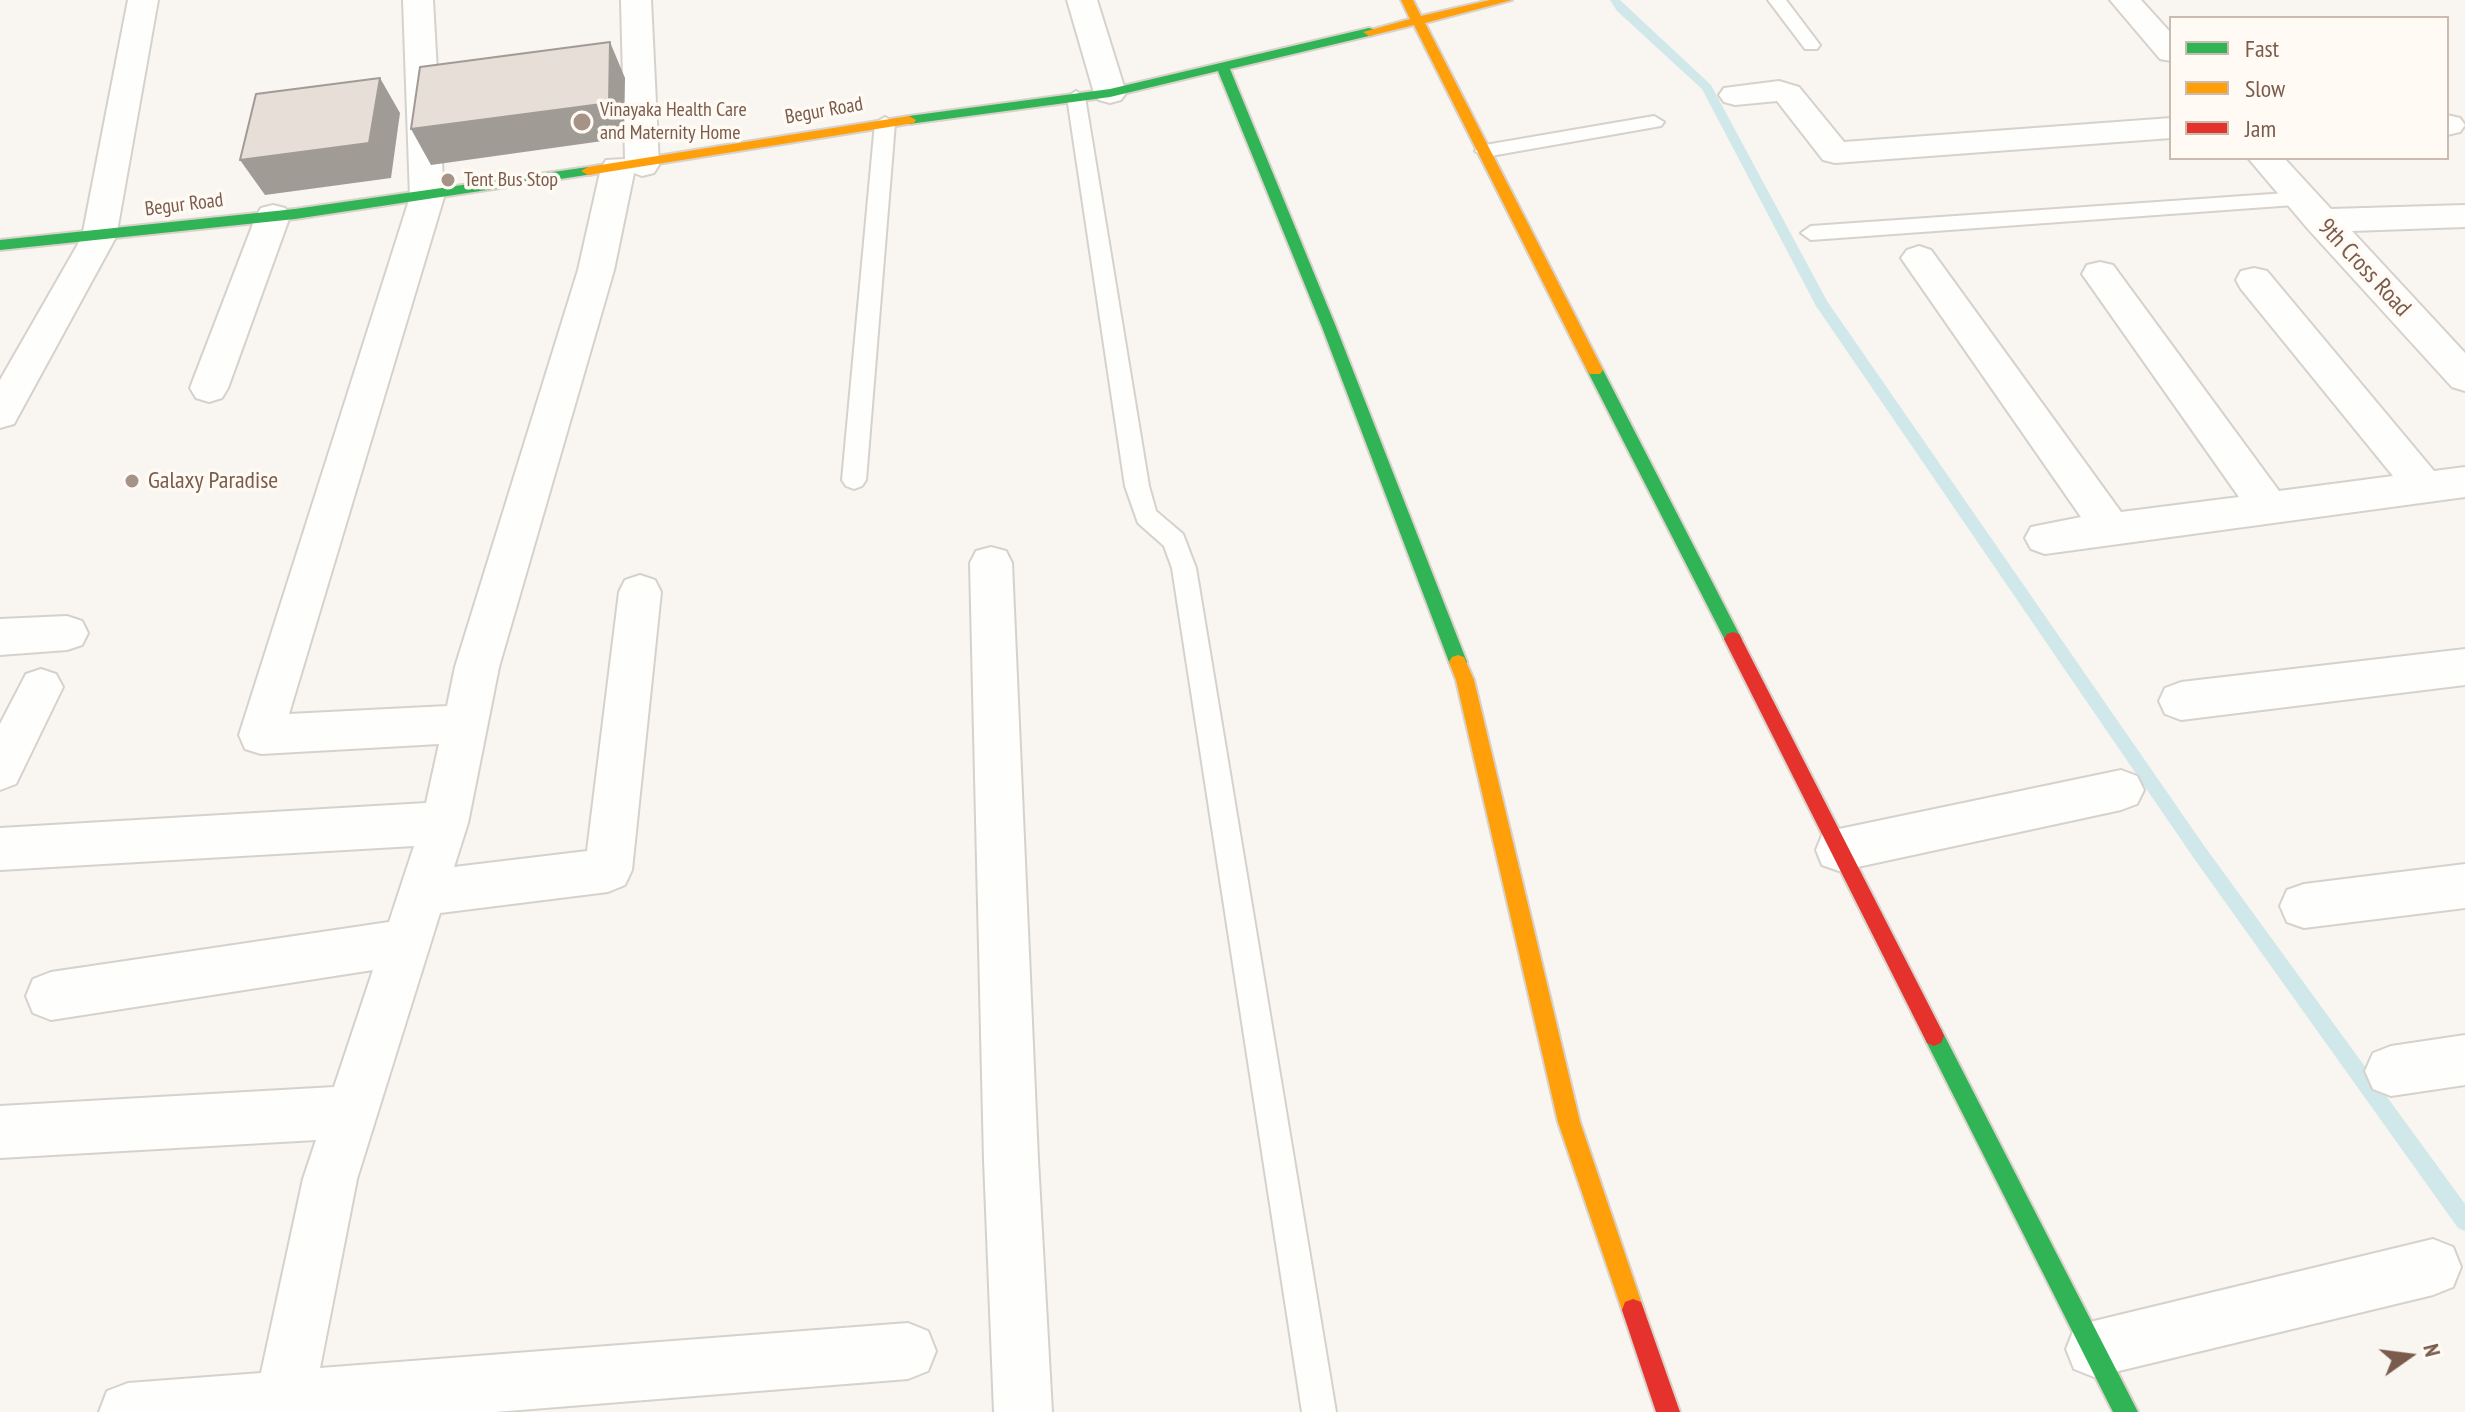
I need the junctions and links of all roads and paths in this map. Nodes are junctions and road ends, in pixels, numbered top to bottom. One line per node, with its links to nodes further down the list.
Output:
1 (143, 0): 27 (street)
2 (418, 0): 22 (street)
3 (636, 0): 21 (street)
4 (1082, 0): 13 (street)
5 (1407, 0): 9 (street)
6 (1506, 0): 9 (street, Begur Road)
7 (1777, 0): 10 (lane)
8 (2125, 0): 11 (street)
9 (1419, 21): 12 (street, Begur Road); 19 (street)
10 (1811, 45)
11 (2169, 50)
12 (1222, 66): 13 (street, Begur Road); 70 (street)
13 (1110, 93): 15 (street, Begur Road)
14 (1735, 95): 18 (street)
15 (1076, 97): 17 (street, Begur Road); 69 (lane)
16 (1654, 122): 19 (lane)
17 (885, 123): 21 (street, Begur Road); 35 (lane)
18 (2169, 128)
19 (1485, 151): 53 (street)
20 (2267, 160): 23 (street, 9th Cross Road)
21 (630, 166): 22 (street, Begur Road); 48 (street)
22 (427, 197): 24 (street, Begur Road); 48 (street)
23 (2311, 210): 25 (street); 26 (lane); 32 (street, 9th Cross Road)
24 (273, 216): 27 (street, Begur Road); 33 (street)
25 (2465, 216)
26 (1811, 233)
27 (99, 237): 28 (street, Begur Road); 34 (street)
28 (0, 245)
29 (1919, 258): 39 (street)
30 (2100, 274): 38 (street)
31 (2254, 280): 37 (street)
32 (2465, 377)
33 (209, 388)
34 (0, 414)
35 (854, 480)
36 (2465, 482): 37 (street)
37 (2424, 487): 38 (street)
38 (2269, 508): 39 (street)
39 (2112, 530): 40 (street)
40 (2045, 538)
41 (991, 563): 68 (street)
42 (640, 592): 55 (street)
43 (67, 633): 44 (street)
44 (0, 637)
45 (2465, 667): 47 (street)
46 (41, 687): 49 (street)
47 (2181, 701)
48 (466, 724): 51 (street)
49 (0, 770)
50 (2121, 790): 53 (street)
51 (445, 823): 52 (street); 55 (street)
52 (0, 849)
53 (1839, 850): 64 (street)
54 (2465, 886): 56 (street)
55 (422, 893): 57 (street)
56 (2304, 906)
57 (406, 942): 58 (street); 61 (street)
58 (51, 996)
59 (2465, 1060): 60 (street)
60 (2391, 1071)
61 (351, 1112): 62 (street); 66 (street)
62 (0, 1132)
63 (2433, 1267): 64 (street)
64 (2094, 1349): 71 (street)
65 (908, 1351): 66 (street)
66 (284, 1406): 67 (street)
67 (128, 1412)
68 (1023, 1412)
69 (1319, 1412)
70 (1668, 1412)
71 (2126, 1412)

